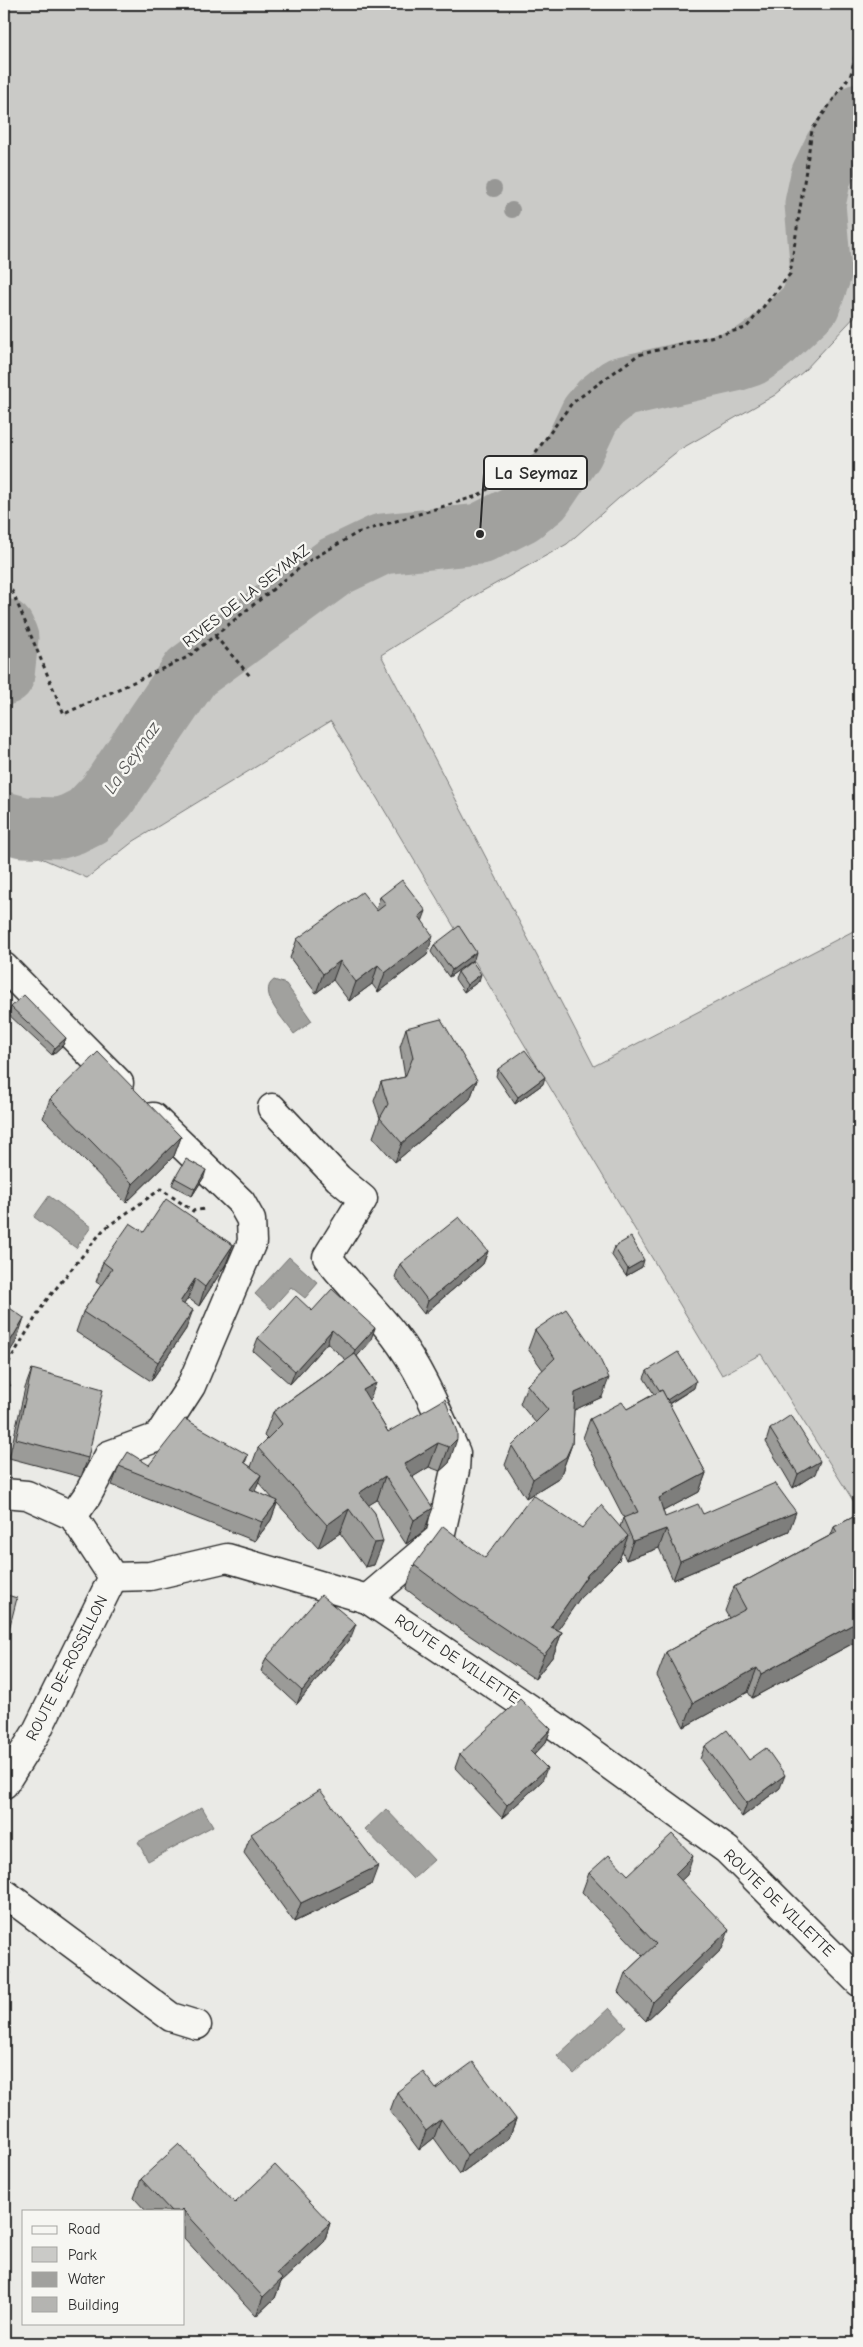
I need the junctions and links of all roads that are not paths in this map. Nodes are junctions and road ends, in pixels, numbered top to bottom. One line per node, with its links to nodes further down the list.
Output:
1 (4, 967): 4 (street)
2 (272, 1108): 6 (street)
3 (4, 1493): 4 (street)
4 (73, 1516): 5 (street)
5 (113, 1577): 6 (street, ROUTE DE VILLETTE); 7 (street, ROUTE DE-ROSSILLON)
6 (367, 1599): 9 (street, ROUTE DE VILLETTE)
7 (4, 1784)
8 (4, 1893): 10 (street)
9 (859, 1982)
10 (197, 2026)

